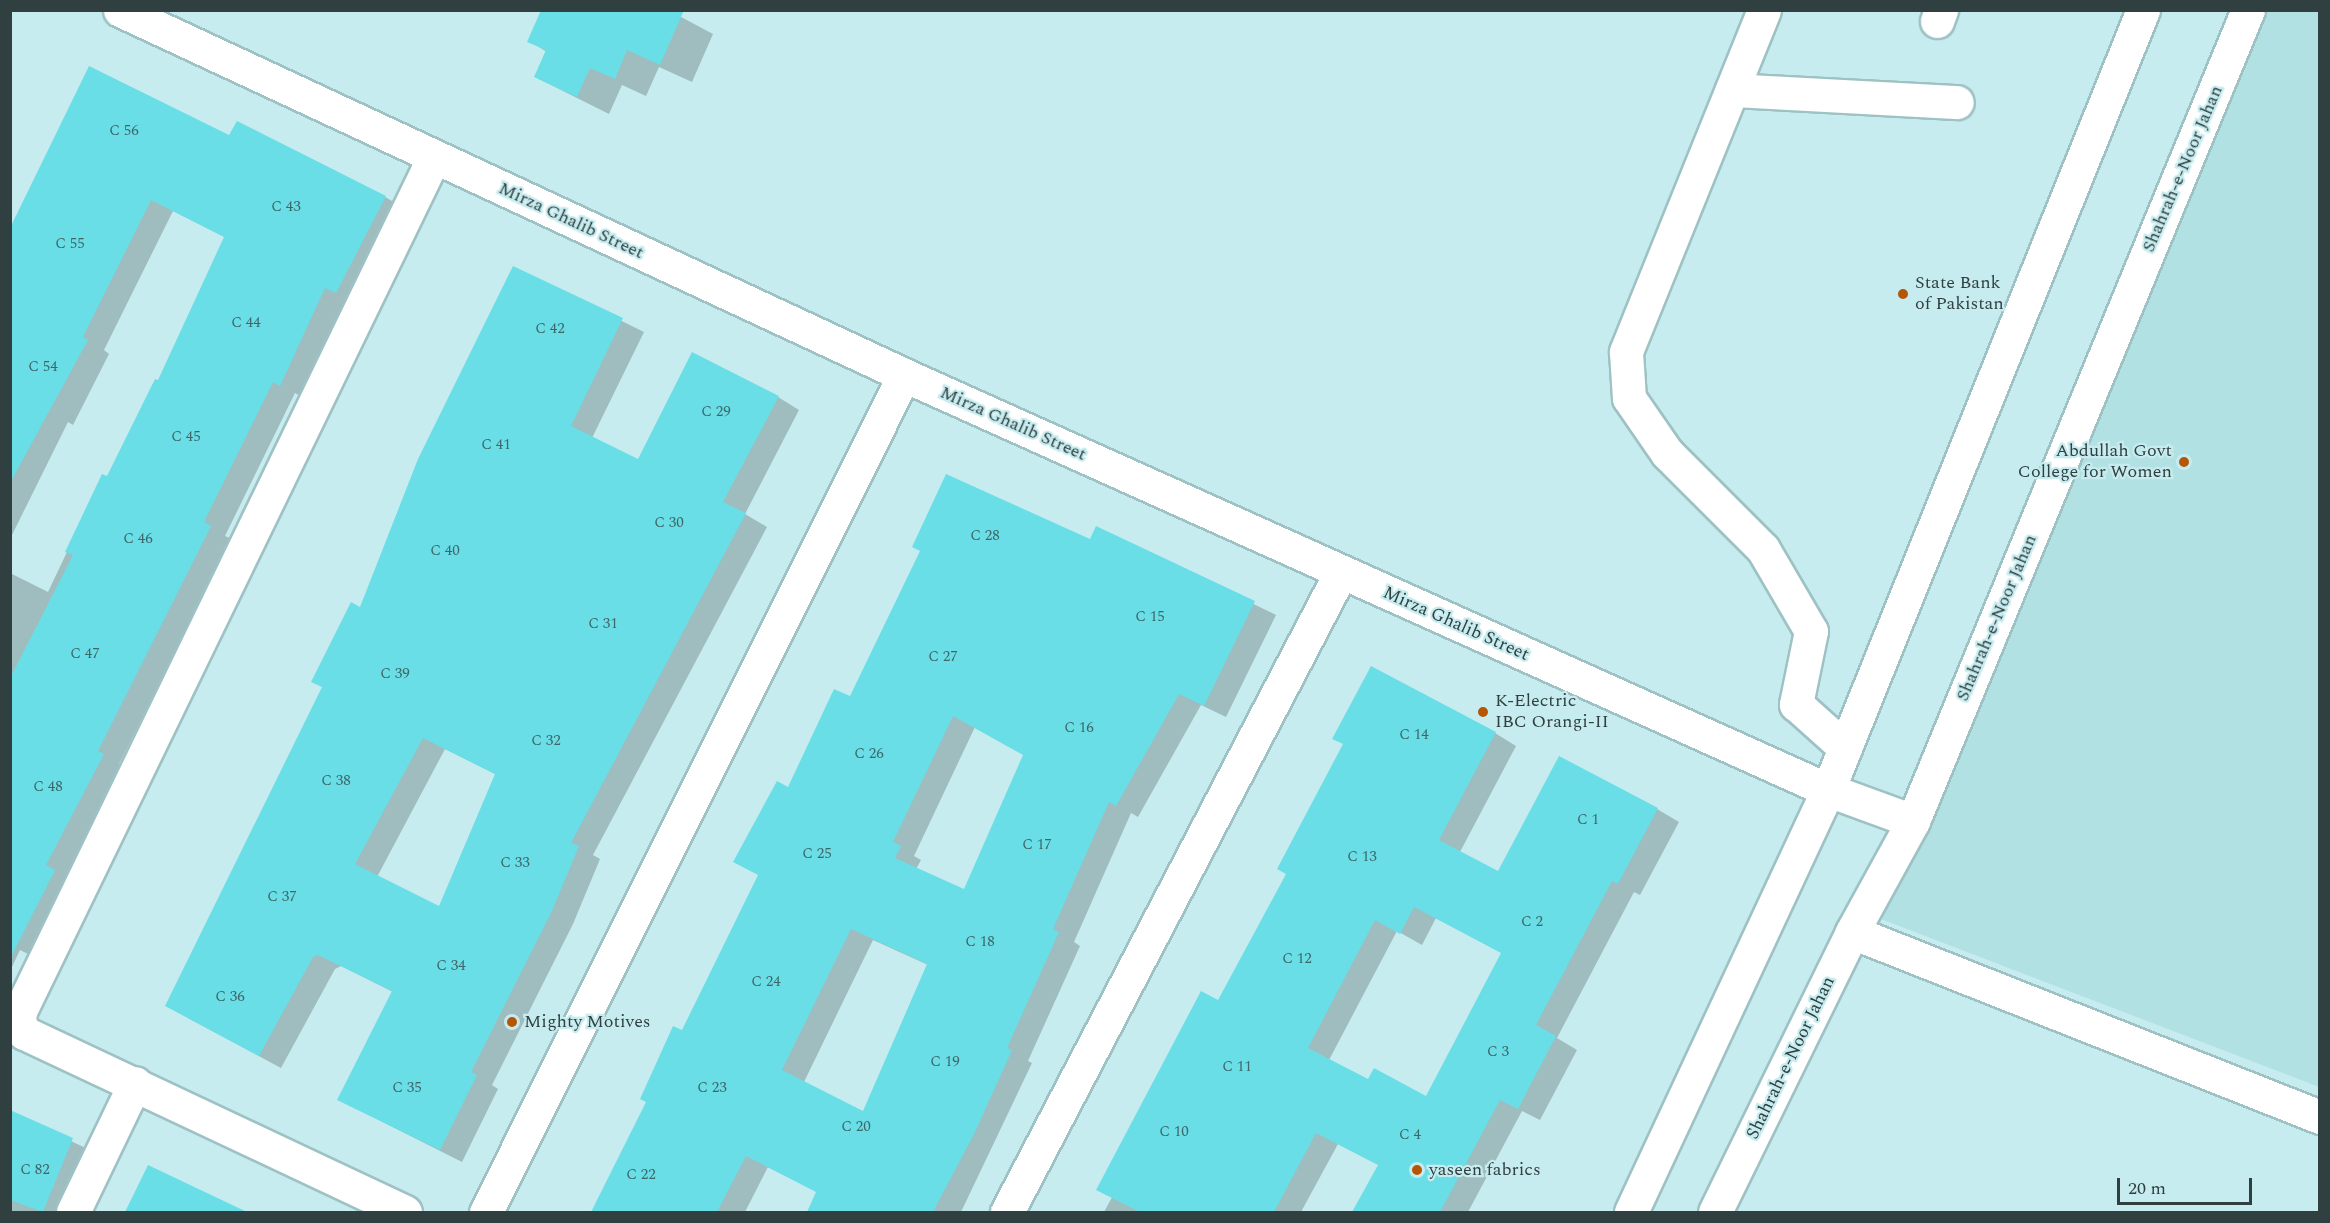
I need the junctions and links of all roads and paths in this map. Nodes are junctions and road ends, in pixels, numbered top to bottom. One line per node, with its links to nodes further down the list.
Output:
1 (120, 10): 7 (street, Mirza Ghalib Street)
2 (1764, 10): 5 (street)
3 (2144, 10): 10 (street)
4 (2248, 10): 12 (street, Shahrah-e-Noor Jahan)
5 (1732, 90): 6 (street); 10 (street)
6 (1956, 102)
7 (434, 157): 8 (street, Mirza Ghalib Street); 14 (street)
8 (904, 375): 9 (street, Mirza Ghalib Street); 18 (street)
9 (1341, 572): 11 (street, Mirza Ghalib Street); 19 (street)
10 (1845, 748): 11 (street)
11 (1828, 790): 12 (street, Mirza Ghalib Street); 20 (street)
12 (1913, 821): 13 (street, Shahrah-e-Noor Jahan)
13 (1852, 932): 15 (street); 21 (street, Shahrah-e-Noor Jahan)
14 (135, 1083): 16 (street); 17 (street)
15 (2319, 1117)
16 (73, 1212)
17 (405, 1212)
18 (486, 1212)
19 (1007, 1212)
20 (1631, 1212)
21 (1715, 1212)

